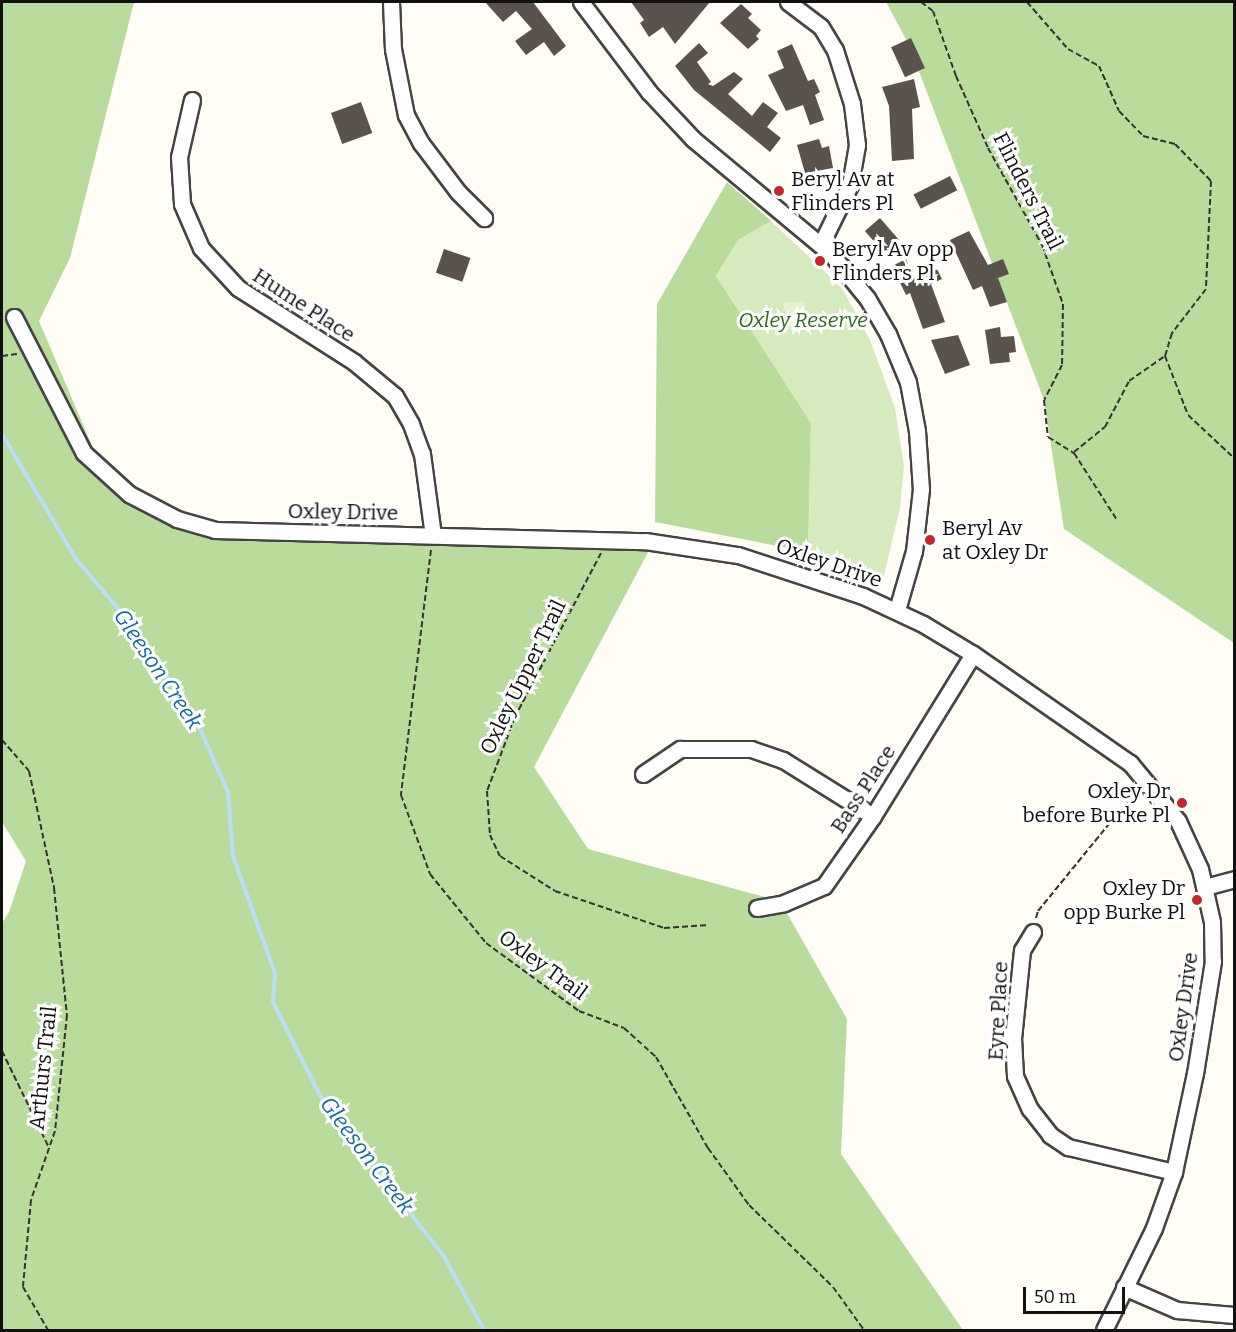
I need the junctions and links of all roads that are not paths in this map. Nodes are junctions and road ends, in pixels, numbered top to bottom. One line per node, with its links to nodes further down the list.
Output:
1 (391, 2): 5 (street)
2 (581, 2): 6 (street)
3 (789, 2): 6 (street)
4 (192, 100): 8 (street, Hume Place)
5 (484, 218)
6 (821, 244): 9 (street)
7 (14, 317): 8 (street, Oxley Drive)
8 (433, 535): 9 (street, Oxley Drive)
9 (897, 610): 10 (street, Oxley Drive)
10 (973, 654): 12 (street, Bass Place); 14 (street, Oxley Drive)
11 (643, 774): 12 (street)
12 (873, 816): 15 (street, Bass Place)
13 (1234, 879): 14 (street)
14 (1205, 887): 17 (street, Oxley Drive)
15 (757, 908)
16 (1033, 932): 17 (street, Eyre Place)
17 (1174, 1172): 18 (street, Oxley Drive)
18 (1124, 1287): 19 (street); 20 (street, Oxley Drive)
19 (1234, 1316)
20 (1104, 1330)

